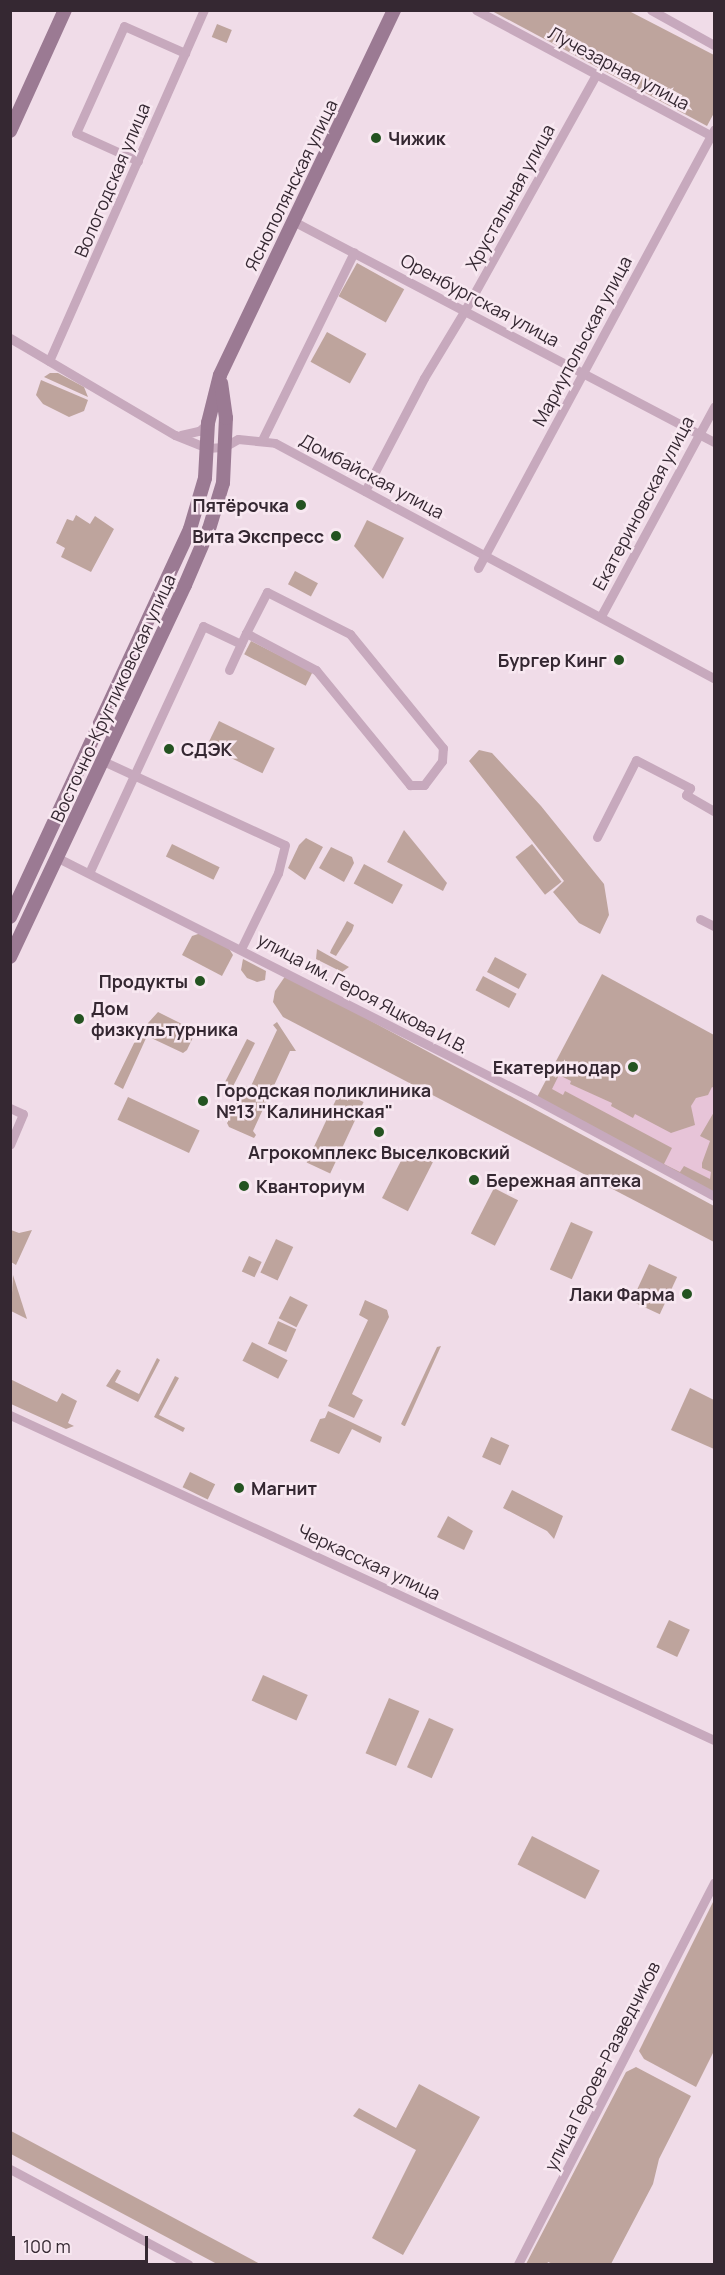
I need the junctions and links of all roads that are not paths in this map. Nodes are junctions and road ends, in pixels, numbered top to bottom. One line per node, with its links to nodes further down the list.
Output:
1 (65, 10): 9 (street)
2 (204, 10): 7 (street, Вологодская улица)
3 (394, 10): 12 (street, Яснополянская улица)
4 (476, 10): 8 (street, Лучезарная улица)
5 (651, 10): 6 (street)
6 (714, 45)
7 (185, 53): 11 (street, Вологодская улица); 11 (street)
8 (596, 75): 10 (street, Лучезарная улица); 14 (street, Хрустальная улица)
9 (10, 131)
10 (713, 134): 17 (street, Мариупольская улица)
11 (138, 161): 16 (street, Вологодская улица)
12 (293, 221): 13 (street, Оренбургская улица); 18 (street, Яснополянская улица)
13 (354, 252): 14 (street, Оренбургская улица); 23 (street)
14 (465, 310): 17 (street, Оренбургская улица); 27 (street, Хрустальная улица)
15 (10, 338): 16 (street, Домбайская улица)
16 (49, 361): 22 (street, Домбайская улица)
17 (584, 373): 21 (street, Оренбургская улица); 30 (street, Мариупольская улица)
18 (220, 375): 20 (street, Яснополянская улица); 25 (street, Восточно-Кругликовская улица)
19 (714, 407): 21 (street, Екатериновская улица)
20 (208, 423): 22 (street); 26 (street, Восточно-Кругликовская улица)
21 (699, 434): 24 (street, Оренбургская улица); 32 (street, Екатериновская улица)
22 (175, 435): 26 (street, Домбайская улица)
23 (262, 440): 25 (street, Домбайская улица); 27 (street, Домбайская улица)
24 (714, 442)
25 (224, 447): 26 (street, Домбайская улица); 29 (street, Восточно-Кругликовская улица)
26 (207, 448): 28 (street, Восточно-Кругликовская улица)
27 (364, 491): 30 (street, Домбайская улица)
28 (186, 538): 29 (street); 43 (street, Восточно-Кругликовская улица)
29 (202, 544): 37 (street, Восточно-Кругликовская улица)
30 (485, 555): 31 (street, Мариупольская улица); 32 (street, Домбайская улица)
31 (478, 568)
32 (601, 616): 36 (street, Домбайская улица)
33 (246, 633): 33 (street); 34 (street)
34 (241, 644): 35 (street); 38 (street)
35 (229, 669)
36 (714, 678)
37 (103, 761): 38 (street); 41 (street, Восточно-Кругликовская улица)
38 (135, 776): 42 (street); 46 (street)
39 (714, 810): 40 (street)
40 (597, 837)
41 (58, 858): 42 (street, улица им. Героя Яцкова И.В.); 47 (street, Восточно-Кругликовская улица)
42 (89, 873): 46 (street, улица им. Героя Яцкова И.В.)
43 (10, 917)
44 (700, 918): 45 (street)
45 (714, 926)
46 (241, 949): 50 (street, улица им. Героя Яцкова И.В.)
47 (10, 957)
48 (10, 1108): 49 (street)
49 (10, 1144)
50 (714, 1196)
51 (10, 1415): 52 (street, Черкасская улица)
52 (714, 1740)
53 (714, 1882): 56 (street, улица Героев-Разведчиков)
54 (10, 2169): 55 (street)
55 (188, 2265)
56 (519, 2265)

